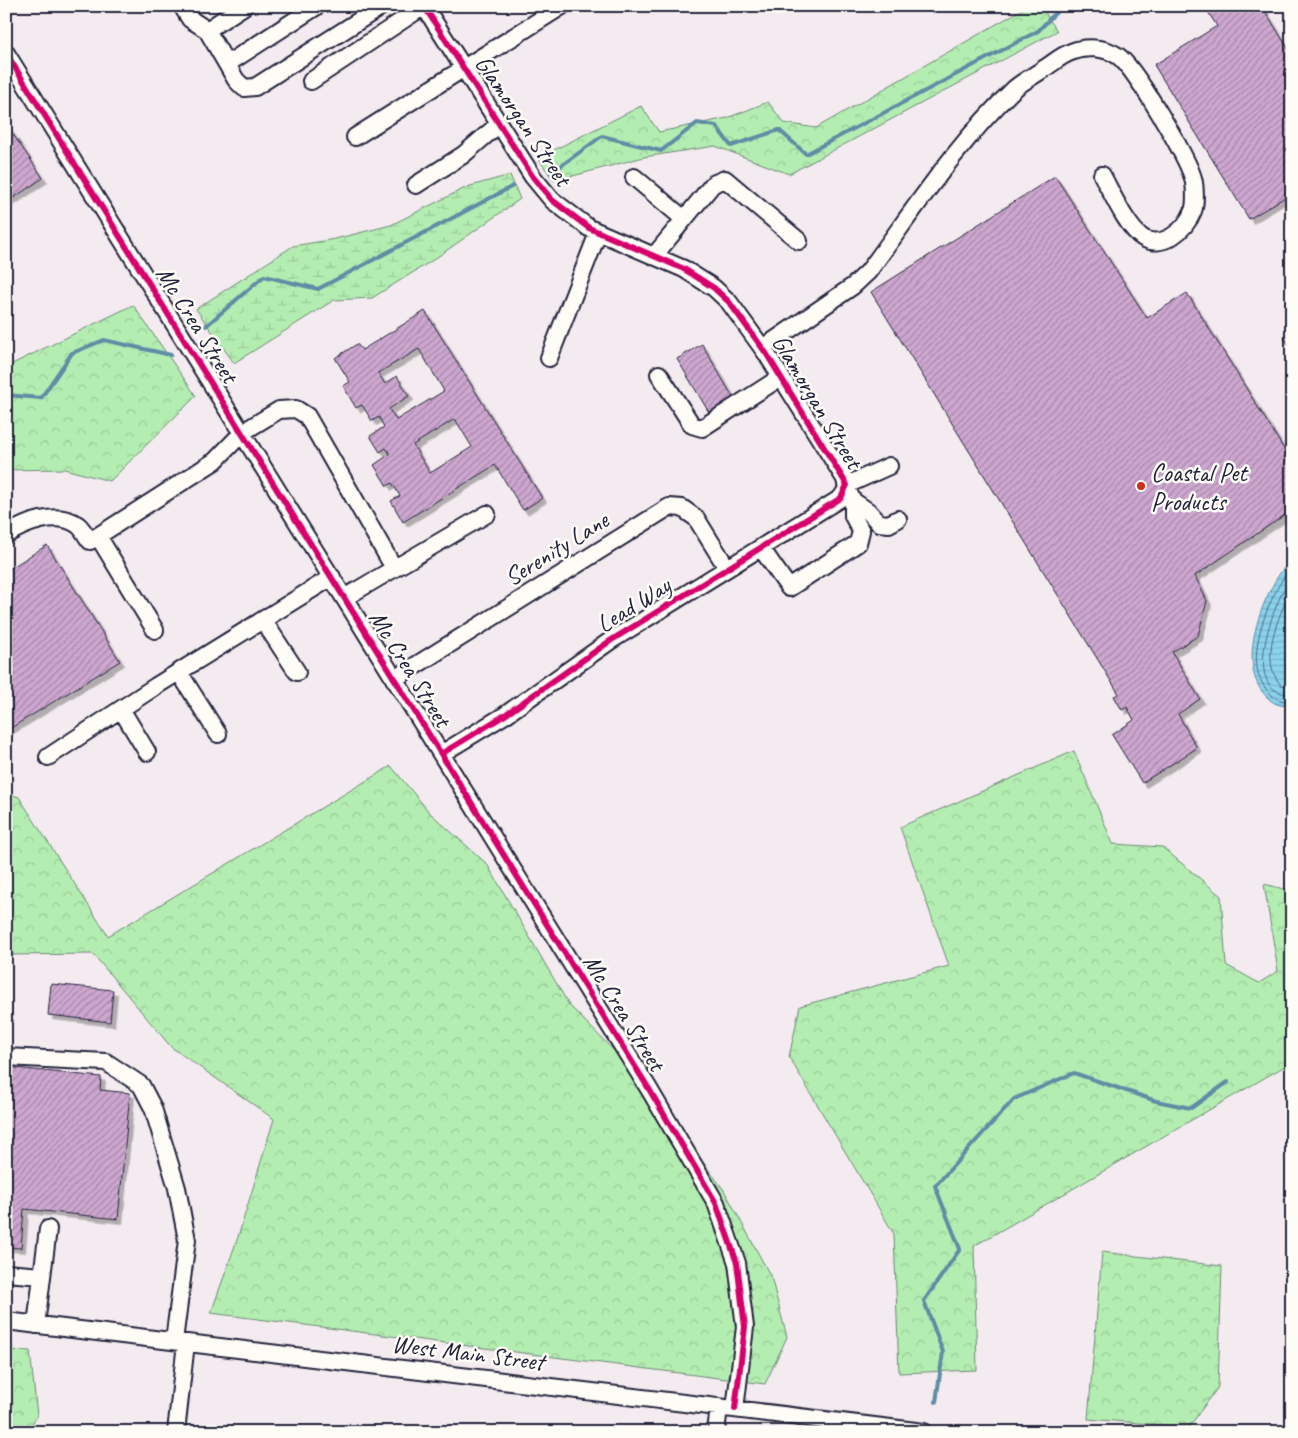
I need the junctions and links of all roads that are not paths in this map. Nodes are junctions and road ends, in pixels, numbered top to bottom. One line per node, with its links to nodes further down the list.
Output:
1 (182, 6): 7 (street)
2 (244, 6): 7 (street)
3 (316, 6): 9 (street)
4 (424, 6): 10 (street, Glamorgan Street); 11 (street)
5 (562, 6): 10 (street)
6 (376, 8): 9 (street)
7 (207, 30): 9 (street)
8 (6, 53): 25 (street, Mc Crea Street)
9 (227, 64)
10 (463, 68): 12 (street, Glamorgan Street); 13 (street)
11 (311, 81)
12 (500, 124): 16 (street); 18 (street, Glamorgan Street)
13 (355, 137)
14 (1102, 175): 21 (street)
15 (634, 177): 17 (street)
16 (416, 185)
17 (684, 219): 19 (street); 20 (street)
18 (598, 232): 20 (street, Glamorgan Street); 22 (street)
19 (799, 241)
20 (654, 256): 21 (street, Glamorgan Street)
21 (763, 348): 24 (street, Glamorgan Street)
22 (549, 358)
23 (660, 374): 24 (street)
24 (781, 377): 27 (street, Glamorgan Street)
25 (243, 432): 31 (street); 33 (street); 35 (street, Mc Crea Street)
26 (889, 466): 27 (street, Lead Way)
27 (849, 492): 29 (street); 32 (street, Lead Way); 32 (street)
28 (487, 514): 33 (street)
29 (898, 519)
30 (6, 535): 31 (street)
31 (98, 536): 38 (street)
32 (761, 548): 34 (street, Lead Way)
33 (394, 568): 36 (street)
34 (727, 568): 41 (street, Serenity Lane); 45 (street, Lead Way)
35 (332, 577): 36 (street, Mc Crea Street); 37 (street)
36 (344, 598): 41 (street, Mc Crea Street)
37 (263, 620): 39 (street); 40 (street)
38 (155, 630)
39 (179, 672): 42 (street); 43 (street)
40 (297, 672)
41 (394, 679): 45 (street, Mc Crea Street)
42 (121, 709): 44 (street); 46 (street)
43 (218, 734)
44 (147, 752)
45 (441, 754): 54 (street, Mc Crea Street)
46 (48, 757)
47 (6, 1057): 53 (street)
48 (48, 1229): 50 (street)
49 (6, 1273): 50 (street)
50 (42, 1276): 52 (street)
51 (6, 1321): 52 (street, West Main Street)
52 (36, 1325): 53 (street, West Main Street)
53 (180, 1342): 54 (street, West Main Street); 55 (street)
54 (727, 1408): 56 (street, Mc Crea Street); 57 (street, West Main Street)
55 (177, 1431)
56 (716, 1432)
57 (924, 1432)

